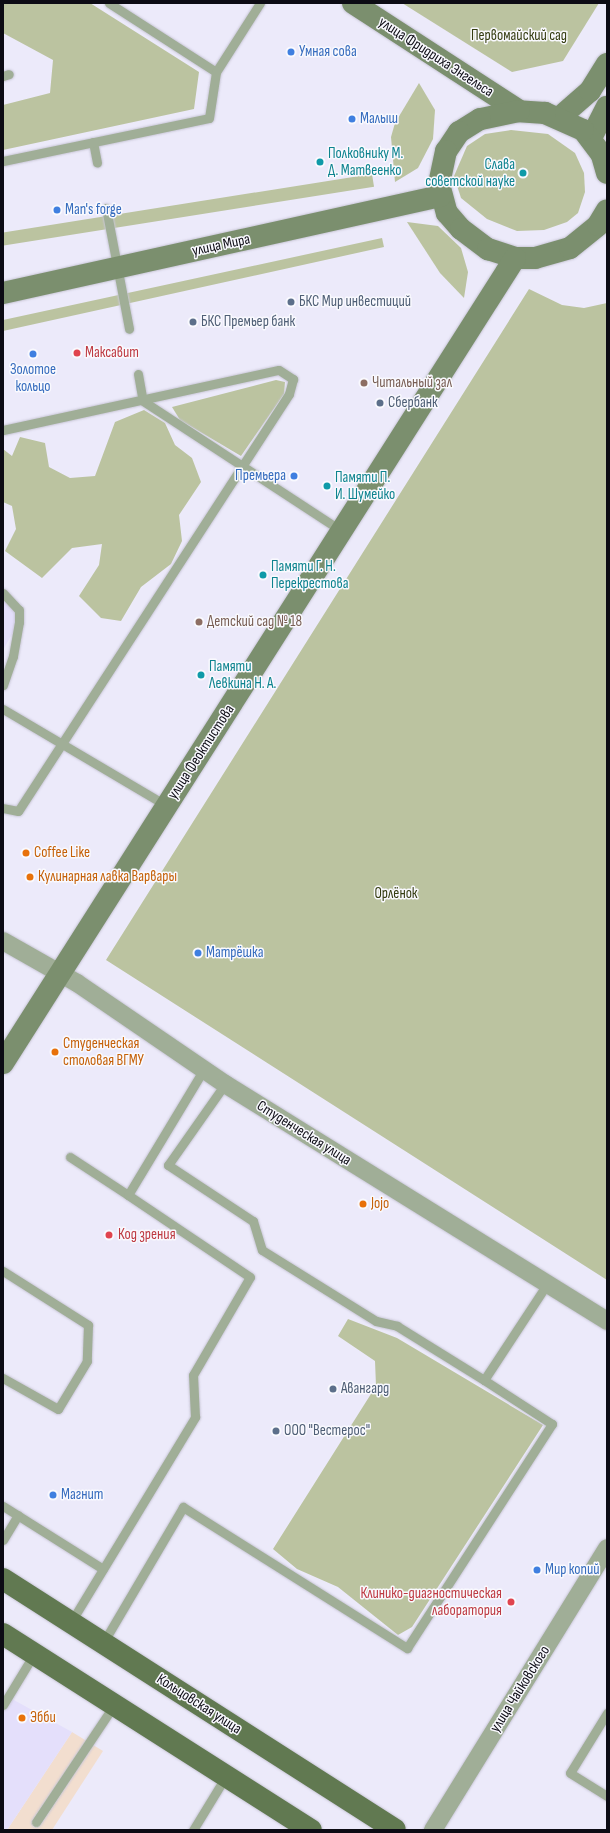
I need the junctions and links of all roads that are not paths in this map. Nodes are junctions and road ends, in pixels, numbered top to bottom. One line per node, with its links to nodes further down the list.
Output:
1 (109, 3): 5 (lane)
2 (260, 3): 5 (lane)
3 (353, 3): 7 (street, улица Фридриха Энгельса)
4 (607, 64): 8 (street)
5 (216, 72): 10 (lane)
6 (607, 107): 9 (street)
7 (519, 111): 8 (street, улица Фридриха Энгельса); 14 (street, улица Фридриха Энгельса)
8 (559, 118): 9 (street, улица Фридриха Энгельса)
9 (591, 138): 13 (street, улица Фридриха Энгельса)
10 (93, 142): 11 (lane); 12 (lane)
11 (3, 161)
12 (97, 163)
13 (607, 173)
14 (440, 196): 17 (street, улица Фридриха Энгельса); 18 (street, улица Мира)
15 (106, 208): 18 (lane)
16 (607, 210): 17 (street, улица Фридриха Энгельса)
17 (515, 258): 25 (street, улица Феоктистова)
18 (117, 268): 19 (street, улица Мира); 20 (lane)
19 (3, 293)
20 (129, 329)
21 (138, 374): 22 (lane)
22 (143, 401): 23 (lane); 24 (lane); 24 (lane)
23 (3, 430)
24 (241, 465): 25 (lane); 29 (lane)
25 (342, 531): 30 (street, улица Феоктистова)
26 (3, 593): 27 (lane)
27 (3, 685)
28 (3, 709): 29 (lane)
29 (61, 744): 30 (lane); 31 (lane)
30 (167, 806): 33 (street, улица Феоктистова)
31 (3, 808)
32 (3, 941): 33 (street, Студенческая улица)
33 (59, 974): 34 (street, улица Феоктистова); 35 (street, Студенческая улица)
34 (3, 1063)
35 (204, 1069): 36 (street, Студенческая улица); 38 (lane)
36 (226, 1084): 40 (street, Студенческая улица); 43 (lane)
37 (70, 1157): 38 (lane)
38 (128, 1195): 48 (lane)
39 (3, 1271): 42 (lane)
40 (547, 1284): 41 (street, Студенческая улица); 43 (lane)
41 (607, 1322)
42 (3, 1378)
43 (484, 1380): 52 (lane)
44 (3, 1506): 45 (lane)
45 (18, 1515): 46 (lane); 48 (lane)
46 (3, 1540)
47 (604, 1558): 63 (street, улица Чайковского)
48 (103, 1569): 50 (lane)
49 (3, 1579): 50 (main road, Кольцовская улица)
50 (71, 1622): 52 (main road, Кольцовская улица)
51 (3, 1634): 53 (main road)
52 (103, 1643): 62 (main road, Кольцовская улица)
53 (34, 1654): 54 (lane); 55 (main road)
54 (3, 1705)
55 (114, 1705): 57 (main road); 59 (lane)
56 (607, 1714): 58 (lane)
57 (226, 1776): 60 (main road); 61 (lane)
58 (607, 1796)
59 (36, 1822)
60 (307, 1829)
61 (193, 1830)
62 (395, 1830)
63 (433, 1830)

